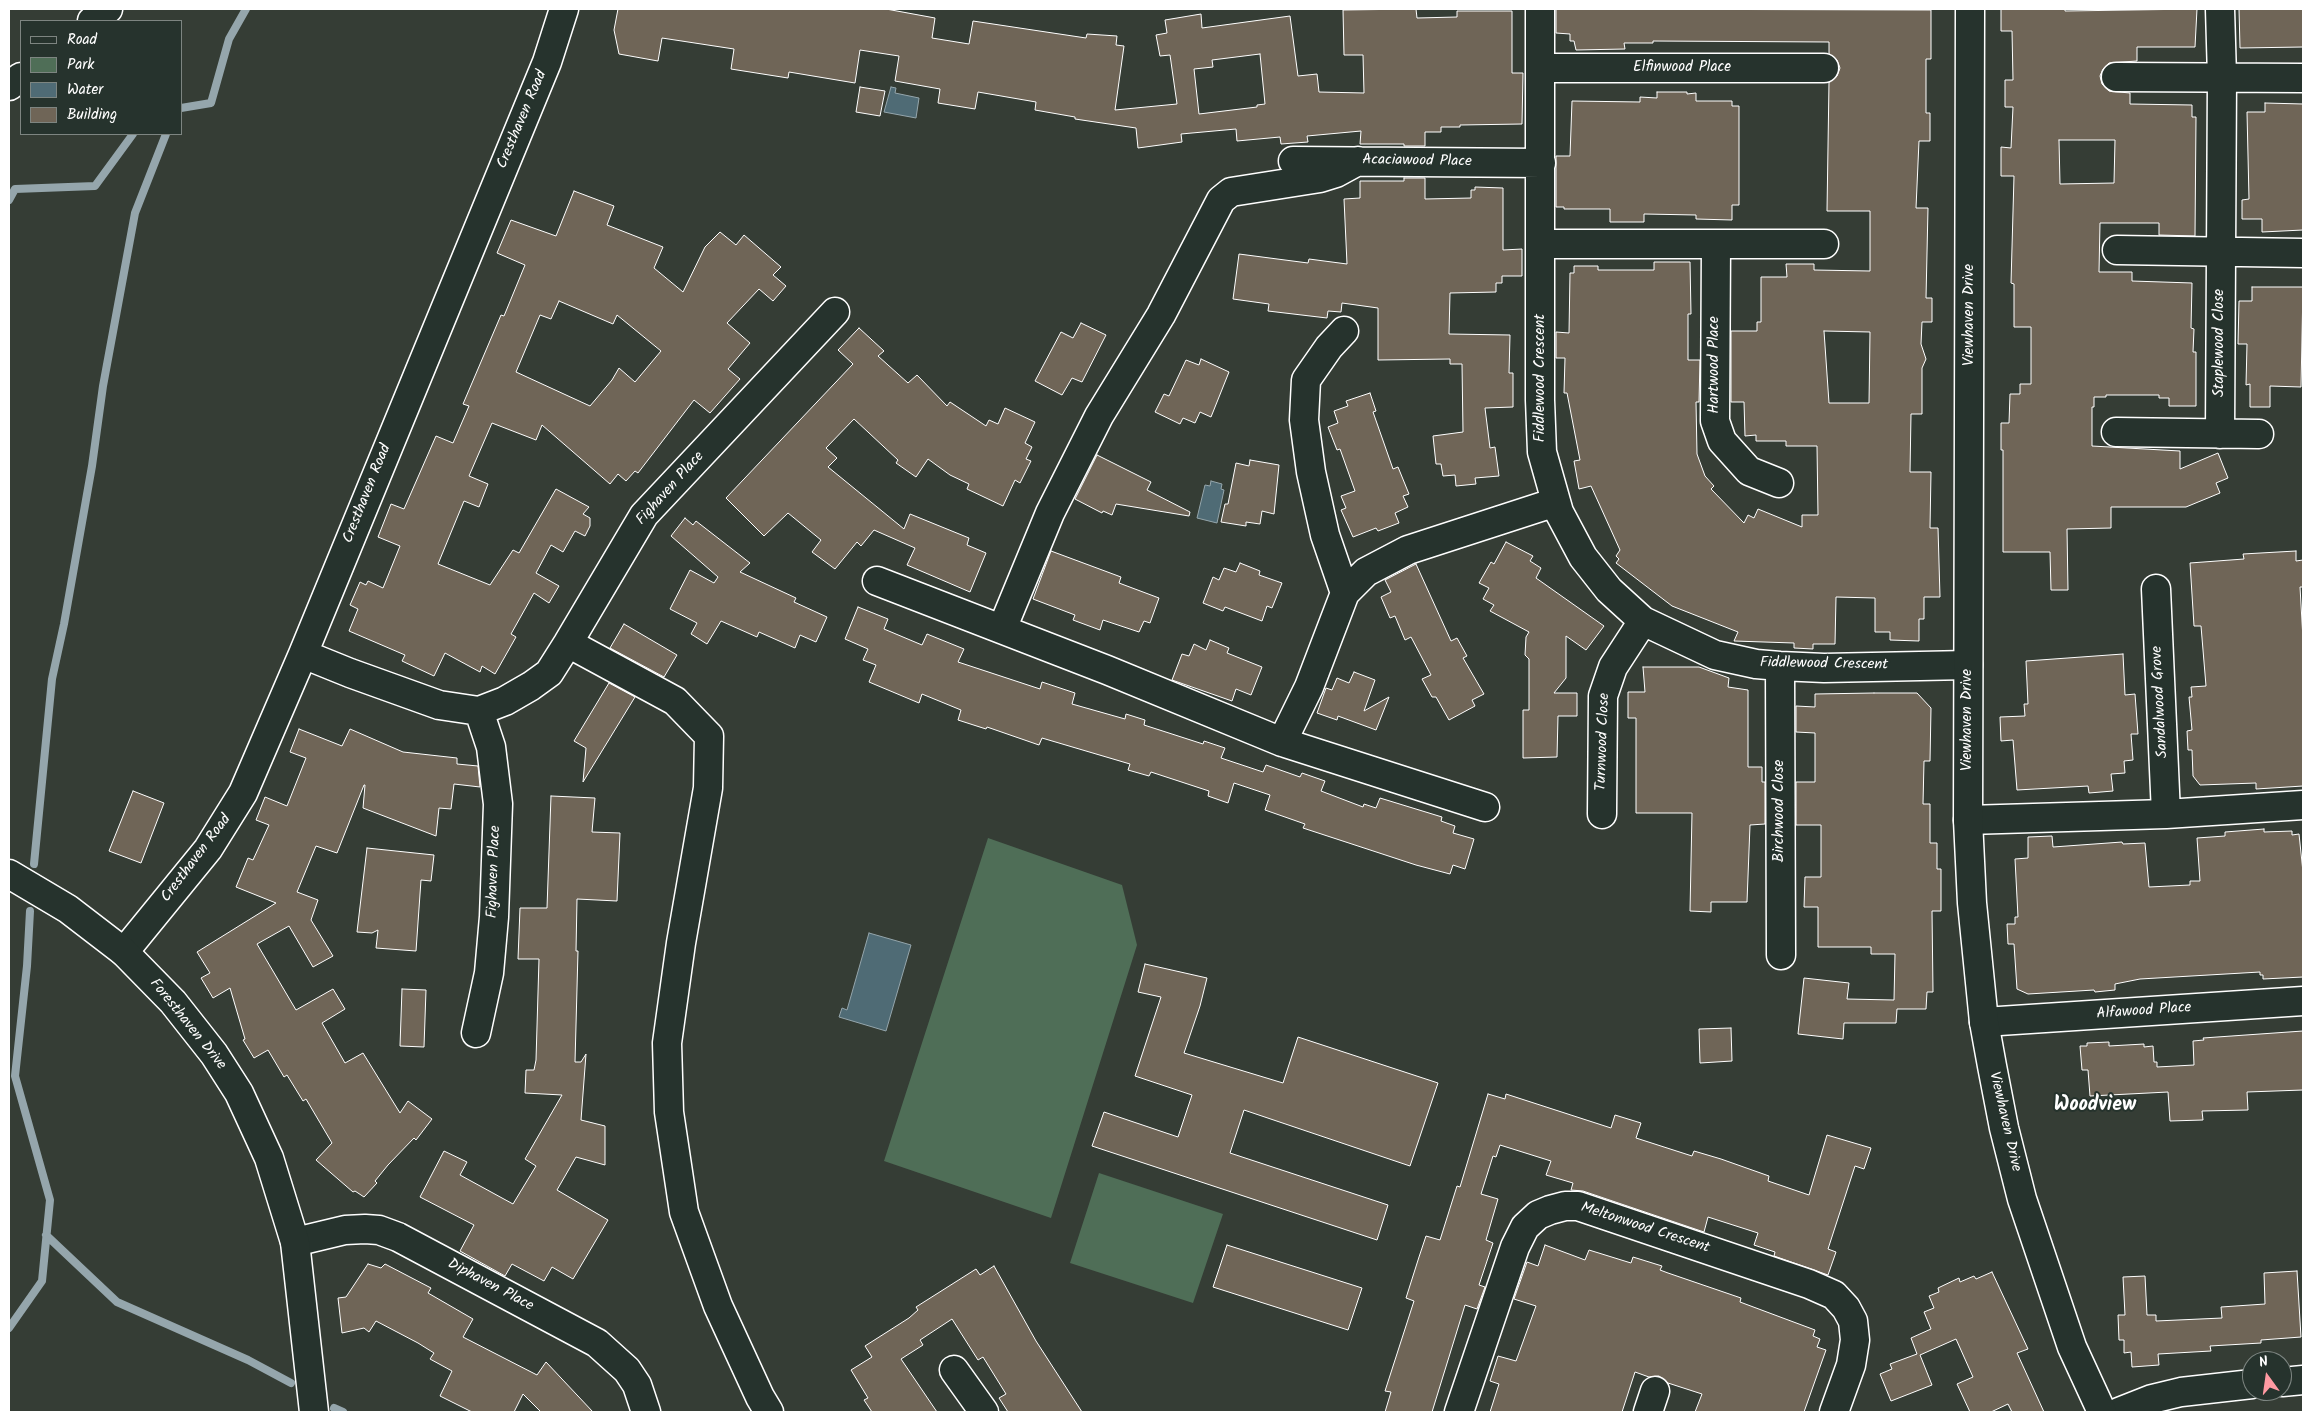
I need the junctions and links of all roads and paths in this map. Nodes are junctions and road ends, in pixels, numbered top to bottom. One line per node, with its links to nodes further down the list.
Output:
1 (108, 9): 6 (street)
2 (564, 9): 36 (street, Cresthaven Road)
3 (1540, 9): 7 (street, Fiddlewood Crescent)
4 (1970, 9): 37 (street, Viewhaven Drive)
5 (2220, 9): 11 (street, Staplewood Close)
6 (93, 20)
7 (1540, 68): 8 (street, Elfinwood Place); 16 (street, Fiddlewood Crescent)
8 (1824, 68)
9 (2116, 77): 11 (street)
10 (20, 78): 13 (street)
11 (2222, 78): 12 (street); 21 (street, Staplewood Close)
12 (2303, 78)
13 (9, 86)
14 (1293, 161): 15 (street, Acaciawood Place)
15 (1358, 161): 16 (street, Acaciawood Place); 34 (street)
16 (1541, 163): 17 (street, Fiddlewood Crescent)
17 (1541, 244): 18 (street); 29 (street, Fiddlewood Crescent)
18 (1716, 244): 19 (street); 28 (street, Hartwood Place)
19 (1824, 244)
20 (2117, 250): 21 (street)
21 (2221, 252): 22 (street); 26 (street, Staplewood Close)
22 (2303, 253)
23 (835, 312): 35 (street, Fighaven Place)
24 (1344, 331): 32 (street)
25 (2116, 432): 26 (street)
26 (2220, 434): 27 (street)
27 (2259, 434)
28 (1779, 483)
29 (1556, 502): 32 (street); 33 (street, Fiddlewood Crescent)
30 (877, 581): 34 (street)
31 (2156, 589): 44 (street, Sandalwood Grove)
32 (1345, 593): 40 (street)
33 (1643, 621): 38 (street, Fiddlewood Crescent); 43 (street, Turnwood Close)
34 (1002, 629): 40 (street)
35 (568, 643): 39 (street, Fighaven Place); 57 (street)
36 (303, 654): 39 (street, Fighaven Place); 47 (street, Cresthaven Road)
37 (1968, 665): 38 (street, Fiddlewood Crescent); 45 (street, Viewhaven Drive)
38 (1780, 666): 48 (street, Birchwood Close)
39 (479, 711): 51 (street, Fighaven Place)
40 (1282, 742): 42 (street)
41 (2303, 805): 44 (street)
42 (1485, 807)
43 (1602, 814)
44 (2166, 814): 45 (street)
45 (1968, 820): 50 (street, Viewhaven Drive)
46 (9, 874): 47 (street, Foresthaven Drive)
47 (124, 952): 52 (street, Foresthaven Drive)
48 (1781, 955)
49 (2303, 1001): 50 (street, Alfawood Place)
50 (1984, 1022): 61 (street, Viewhaven Drive)
51 (476, 1034)
52 (296, 1242): 55 (street, Foresthaven Drive); 56 (street, Diphaven Place)
53 (954, 1370): 58 (street)
54 (2242, 1385): 62 (street)
55 (314, 1412)
56 (646, 1412)
57 (769, 1412)
58 (984, 1412)
59 (1460, 1412): 60 (street, Meltonwood Crescent)
60 (1834, 1412)
61 (2102, 1412)
62 (2119, 1412)

